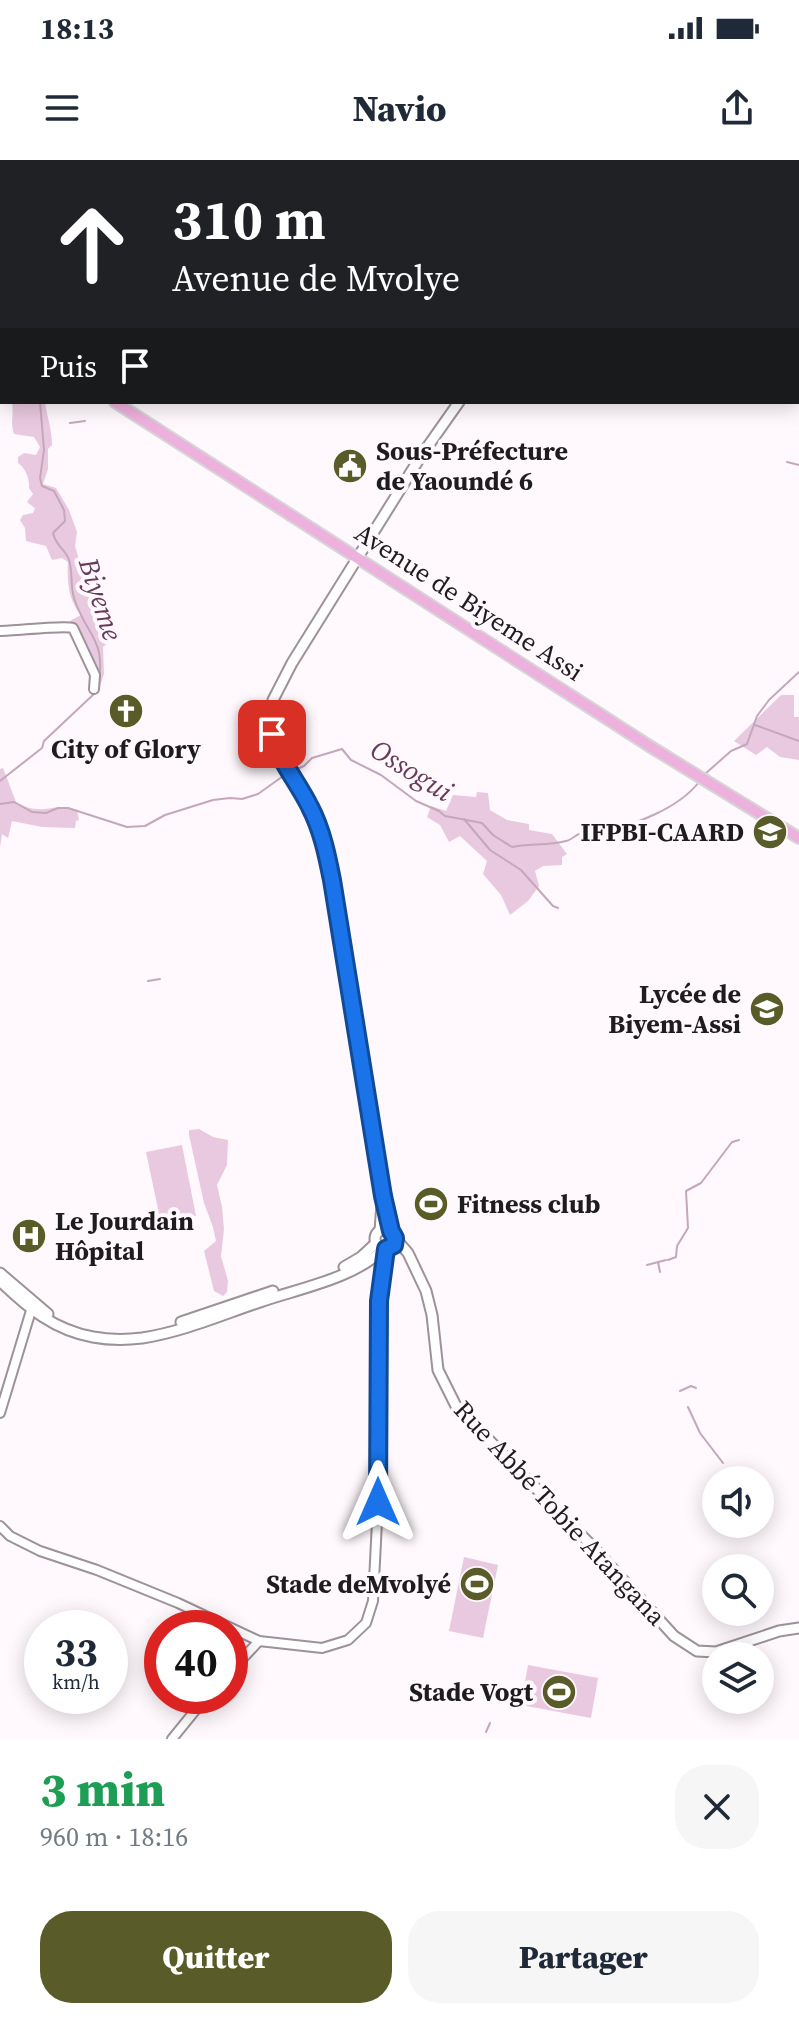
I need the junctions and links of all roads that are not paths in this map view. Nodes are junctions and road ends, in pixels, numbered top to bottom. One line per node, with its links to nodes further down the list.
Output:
1 (118, 404): 3 (main road, Avenue de Biyeme Assi)
2 (458, 404): 3 (main road)
3 (358, 559): 6 (main road, Avenue de Biyeme Assi); 7 (main road)
4 (0, 631): 5 (street)
5 (94, 689)
6 (799, 838)
7 (386, 1241): 10 (main road); 13 (main road, Rue Abbé Tobie Atangana); 14 (street)
8 (0, 1273): 10 (main road)
9 (0, 1281): 10 (main road)
10 (32, 1307): 11 (street)
11 (0, 1413)
12 (0, 1526): 14 (street)
13 (799, 1628)
14 (259, 1641): 15 (street)
15 (248, 1653)
16 (192, 1714): 17 (street)
17 (172, 1739)

